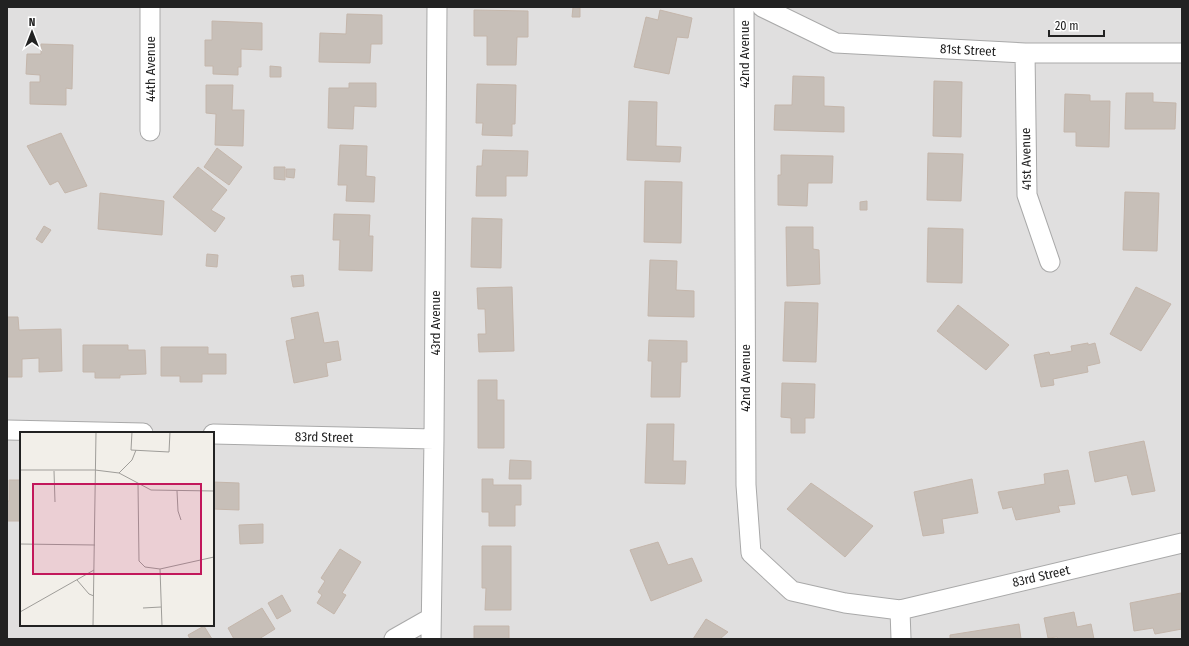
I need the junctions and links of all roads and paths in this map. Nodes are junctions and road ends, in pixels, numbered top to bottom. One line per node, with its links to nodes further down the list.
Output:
1 (150, 7): 7 (street, 44th Avenue)
2 (438, 7): 12 (street, 43rd Avenue)
3 (744, 7): 14 (street, 42nd Avenue)
4 (762, 7): 6 (street, 81st Street)
5 (1182, 52): 6 (street, 81st Street)
6 (1025, 53): 8 (street, 41st Avenue)
7 (150, 131)
8 (1050, 262)
9 (7, 430): 10 (street)
10 (98, 432)
11 (214, 434): 12 (street, 83rd Street)
12 (434, 439): 15 (street, 43rd Avenue)
13 (1182, 543): 14 (street, 83rd Street)
14 (900, 610): 18 (street)
15 (431, 618): 16 (street); 17 (street, 43rd Avenue)
16 (394, 639)
17 (431, 639)
18 (901, 639)

